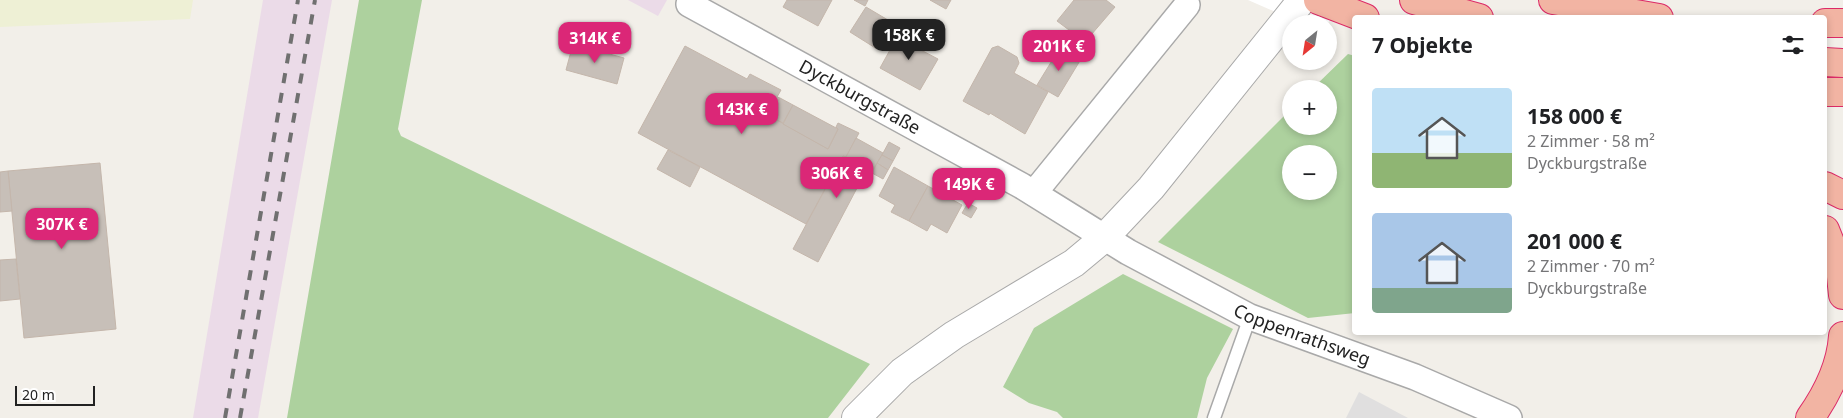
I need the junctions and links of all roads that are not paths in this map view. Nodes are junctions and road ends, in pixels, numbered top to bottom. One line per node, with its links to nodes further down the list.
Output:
1 (691, 0): 17 (street, Dyckburgstraße)
2 (1302, 0): 20 (street)
3 (1414, 0): 8 (highway)
4 (1553, 0): 9 (highway)
5 (1328, 4): 7 (highway)
6 (1187, 5): 17 (street)
7 (1357, 15)
8 (1468, 15)
9 (1641, 15)
10 (1827, 23): 11 (highway)
11 (1843, 23)
12 (1827, 62): 13 (highway)
13 (1843, 63)
14 (1827, 92): 15 (highway)
15 (1843, 92)
16 (1827, 187): 18 (highway)
17 (1034, 193): 20 (street, Dyckburgstraße)
18 (1843, 195)
19 (1827, 235): 21 (highway)
20 (1104, 238): 22 (street, Coppenrathsweg); 24 (street)
21 (1843, 295)
22 (1250, 317): 25 (lane); 26 (street, Coppenrathsweg)
23 (1843, 336): 27 (highway)
24 (856, 418)
25 (1214, 418)
26 (1509, 418)
27 (1810, 418)

